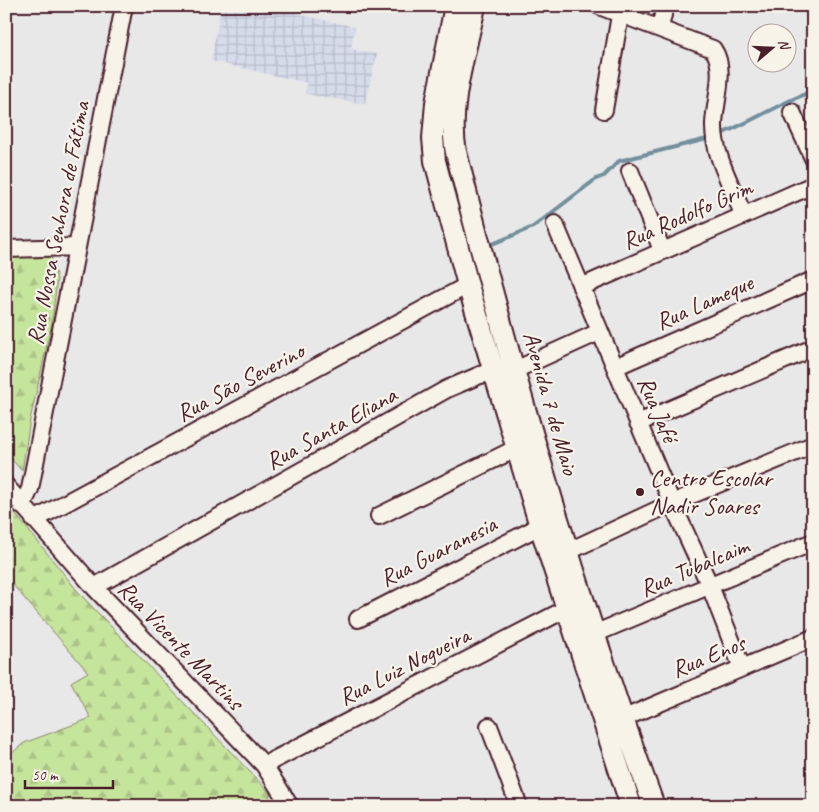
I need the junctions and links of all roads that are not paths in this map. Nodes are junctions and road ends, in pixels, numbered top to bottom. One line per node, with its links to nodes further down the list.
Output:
1 (124, 6): 15 (street, Rua Nossa Senhora de Fátima)
2 (455, 6): 19 (main road, Avenida 7 de Maio)
3 (475, 6): 24 (main road, Avenida 7 de Maio)
4 (599, 6): 6 (street)
5 (664, 6): 7 (street)
6 (620, 15): 7 (street); 8 (street)
7 (660, 28): 13 (street)
8 (604, 110)
9 (792, 112): 10 (street)
10 (813, 158)
11 (630, 171): 17 (street)
12 (813, 185): 13 (street, Rua Rodolfo Grim)
13 (743, 214): 17 (street, Rua Rodolfo Grim)
14 (555, 224): 20 (street, Rua Jafé)
15 (76, 247): 16 (street); 31 (street, Rua Nossa Senhora de Fátima)
16 (6, 249)
17 (662, 250): 20 (street, Rua Rodolfo Grim)
18 (813, 280): 23 (street, Rua Lameque)
19 (468, 285): 25 (main road, Avenida 7 de Maio); 33 (street, Rua São Severino)
20 (581, 287): 21 (street, Rua Jafé)
21 (599, 332): 23 (street, Rua Jafé); 24 (street, Rua Santa Eliana)
22 (813, 348): 26 (street)
23 (615, 367): 26 (street, Rua Jafé)
24 (515, 370): 25 (street, Rua Santa Eliana); 36 (main road, Avenida 7 de Maio)
25 (494, 372): 28 (main road, Avenida 7 de Maio); 38 (street, Rua Santa Eliana)
26 (638, 423): 30 (street, Rua Jafé)
27 (813, 445): 30 (street)
28 (517, 448): 32 (street); 34 (main road, Avenida 7 de Maio)
29 (7, 487): 31 (street, Rua Vicente Martins)
30 (672, 503): 36 (street); 37 (street, Rua Jafé)
31 (22, 506): 33 (street, Rua Vicente Martins)
32 (379, 516)
33 (34, 520): 38 (street, Rua Vicente Martins)
34 (540, 526): 39 (main road, Avenida 7 de Maio); 40 (street, Rua Guaranesia)
35 (813, 542): 37 (street, Rua Tubalcaim)
36 (569, 551): 41 (main road, Avenida 7 de Maio)
37 (710, 586): 41 (street, Rua Tubalcaim); 43 (street, Rua Jafé)
38 (94, 587): 46 (street, Rua Vicente Martins)
39 (566, 609): 46 (street, Rua Luiz Nogueira); 49 (main road, Avenida 7 de Maio)
40 (358, 619)
41 (594, 634): 44 (main road, Avenida 7 de Maio)
42 (813, 638): 43 (street, Rua Enos)
43 (742, 668): 44 (street, Rua Enos)
44 (622, 719): 50 (main road, Avenida 7 de Maio)
45 (489, 726): 48 (street)
46 (264, 765): 47 (street, Rua Vicente Martins)
47 (290, 806)
48 (519, 806)
49 (631, 806)
50 (654, 806)

